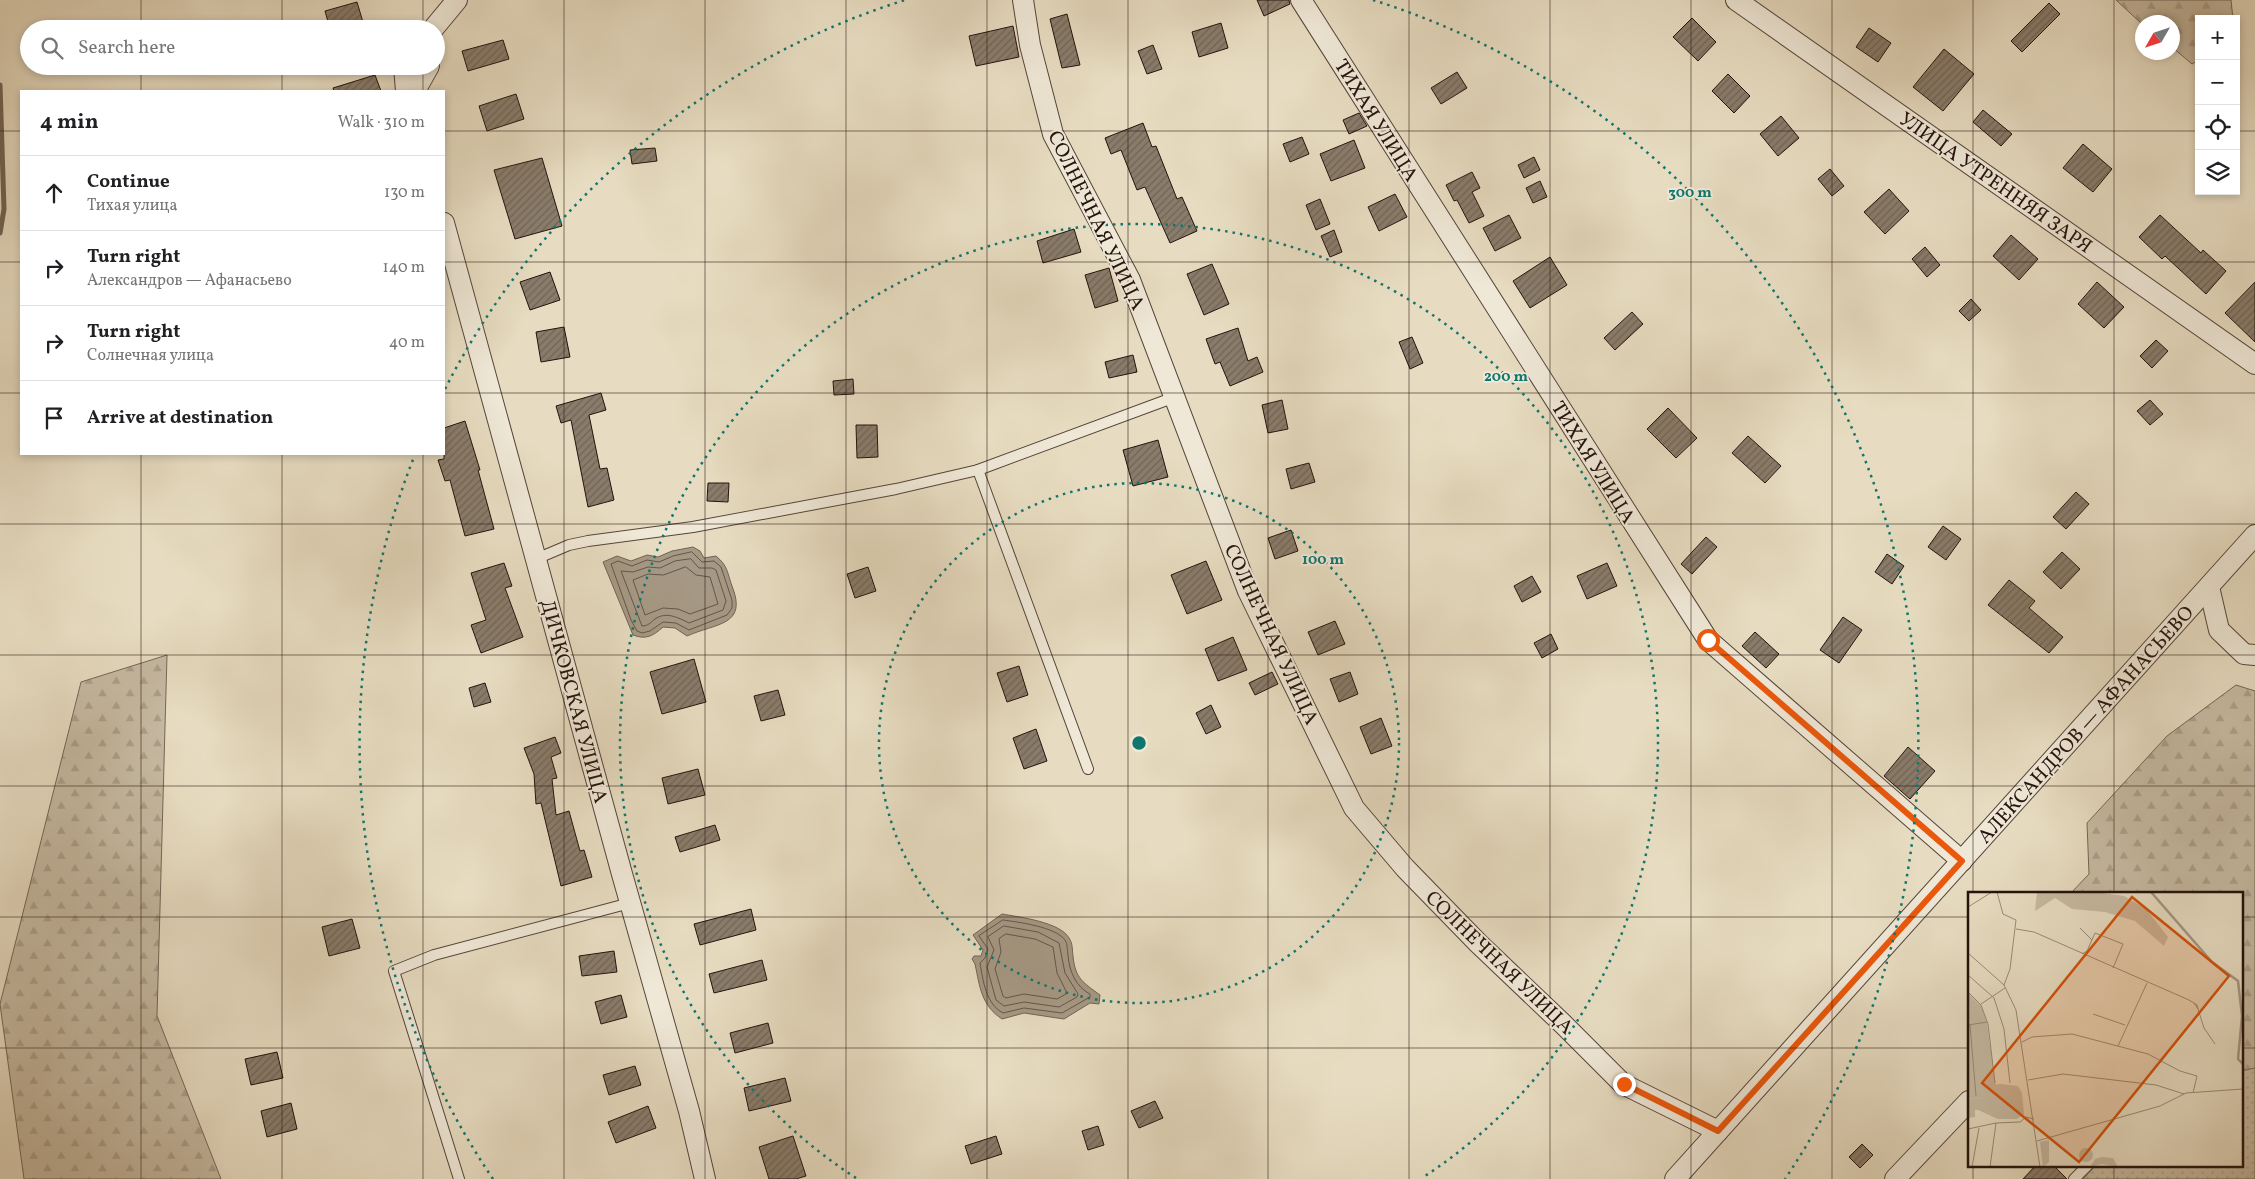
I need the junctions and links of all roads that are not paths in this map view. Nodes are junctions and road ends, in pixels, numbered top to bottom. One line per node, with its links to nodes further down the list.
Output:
1 (457, 0): 5 (street)
2 (1023, 0): 12 (street, СОЛНЕЧНАЯ УЛИЦА)
3 (1301, 0): 19 (street, ТИХАЯ УЛИЦА)
4 (1736, 0): 11 (street, УЛИЦА УТРЕННЯЯ ЗАРЯ)
5 (440, 20)
6 (405, 75): 8 (street)
7 (425, 75): 9 (street)
8 (406, 90)
9 (416, 90)
10 (445, 227): 15 (street, ДИЧКОВСКАЯ УЛИЦА)
11 (2255, 364)
12 (1175, 396): 13 (lane); 22 (street, СОЛНЕЧНАЯ УЛИЦА)
13 (978, 470): 15 (lane); 18 (lane)
14 (2255, 535): 16 (street, АЛЕКСАНДРОВ — АФАНАСЬЕВО)
15 (536, 559): 20 (street, ДИЧКОВСКАЯ УЛИЦА)
16 (2208, 587): 17 (street); 19 (street, АЛЕКСАНДРОВ — АФАНАСЬЕВО)
17 (2255, 655)
18 (1088, 769)
19 (1962, 861): 22 (street, АЛЕКСАНДРОВ — АФАНАСЬЕВО)
20 (630, 903): 24 (lane); 25 (street, ДИЧКОВСКАЯ УЛИЦА)
21 (1968, 1102): 27 (street)
22 (1718, 1131): 26 (street, АЛЕКСАНДРОВ — АФАНАСЬЕВО)
23 (2087, 1166): 28 (lane)
24 (459, 1179)
25 (706, 1179)
26 (1674, 1179)
27 (1895, 1179)
28 (2074, 1179)

